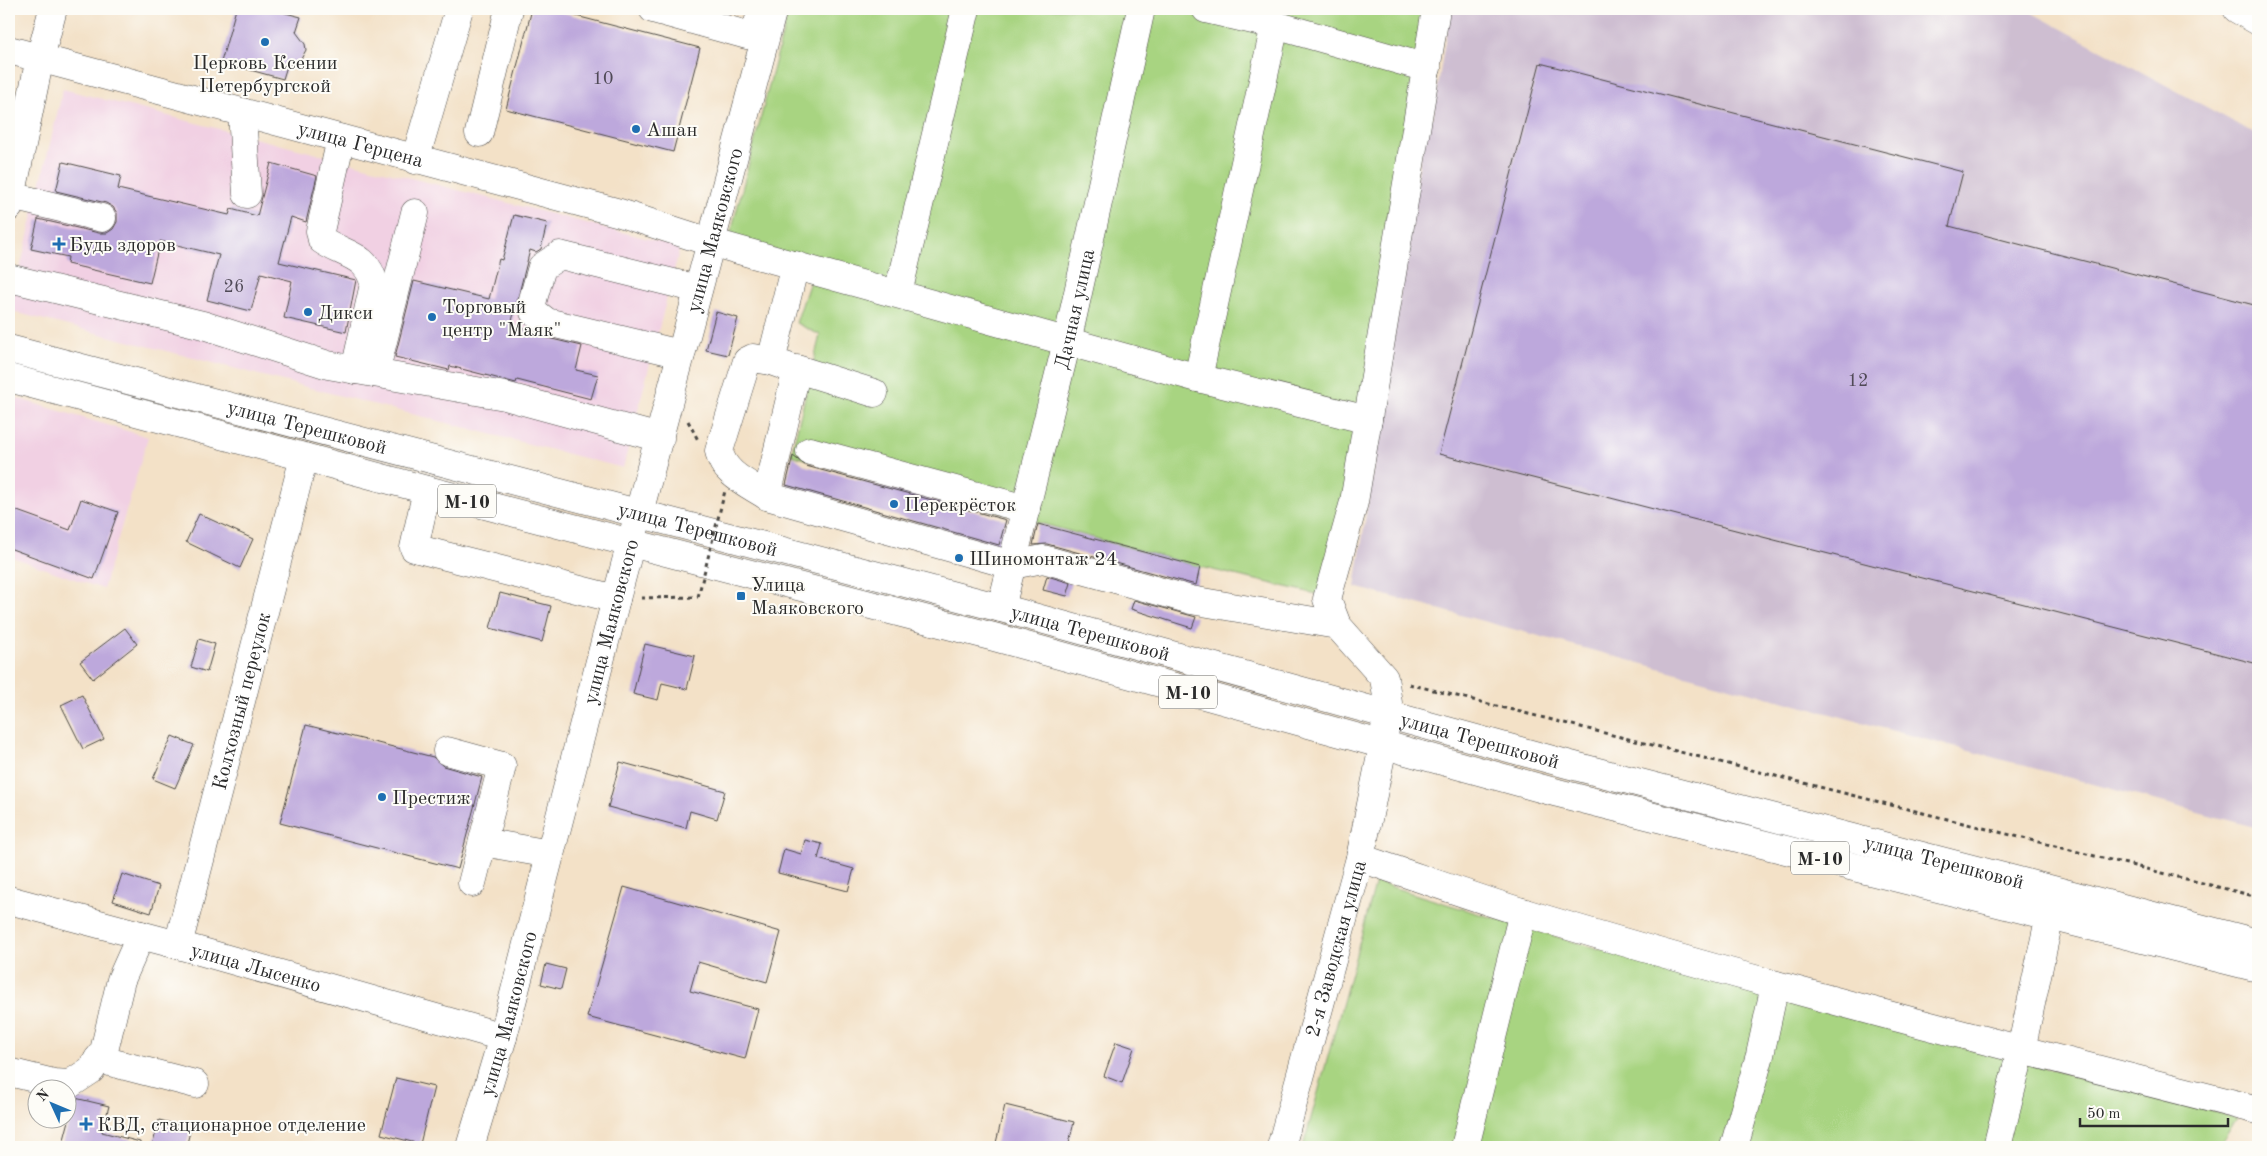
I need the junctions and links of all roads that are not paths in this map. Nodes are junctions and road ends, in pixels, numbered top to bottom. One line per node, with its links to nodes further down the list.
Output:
1 (53, 9): 15 (main road)
2 (459, 9): 20 (main road)
3 (509, 9): 18 (main road)
4 (653, 9): 5 (main road)
5 (762, 9)
6 (772, 9): 25 (main road, улица Маяковского)
7 (966, 9): 29 (main road)
8 (1141, 9): 30 (main road, Дачная улица)
9 (1206, 9): 13 (main road)
10 (1436, 9): 16 (main road)
11 (2237, 9): 12 (main road)
12 (2258, 21)
13 (1274, 25): 16 (main road); 37 (main road)
14 (9, 50): 15 (main road, улица Герцена)
15 (40, 58): 17 (main road, улица Герцена); 22 (main road)
16 (1427, 68): 39 (main road)
17 (242, 112): 19 (main road, улица Герцена); 21 (main road)
18 (478, 133)
19 (341, 139): 20 (main road, улица Герцена); 35 (main road)
20 (415, 160): 25 (main road, улица Герцена)
21 (247, 194)
22 (10, 202): 24 (main road)
23 (415, 213): 35 (main road)
24 (102, 218)
25 (710, 242): 26 (main road, улица Герцена); 28 (main road, улица Маяковского)
26 (796, 266): 29 (main road, улица Герцена); 33 (main road)
27 (9, 278): 35 (main road)
28 (698, 289): 32 (main road, улица Маяковского); 32 (main road)
29 (898, 293): 30 (main road, улица Герцена)
30 (1067, 342): 37 (main road, улица Герцена); 45 (main road, Дачная улица)
31 (9, 349): 46 (main road, улица Терешковой / М-10)
32 (681, 354): 40 (main road, улица Маяковского)
33 (771, 361): 34 (main road); 44 (main road)
34 (797, 369): 38 (main road); 44 (main road)
35 (365, 372): 40 (main road)
36 (9, 378): 42 (main road, улица Терешковой / М-10)
37 (1198, 378): 39 (main road, улица Герцена)
38 (874, 393)
39 (1368, 420): 51 (main road)
40 (660, 438): 46 (main road, улица Маяковского)
41 (810, 451): 45 (main road)
42 (304, 457): 43 (main road, улица Терешковой / М-10); 64 (main road, Колхозный переулок)
43 (427, 490): 47 (main road, улица Терешковой / М-10); 49 (main road)
44 (767, 496): 48 (main road)
45 (1026, 509): 48 (main road, Дачная улица)
46 (639, 514): 47 (main road, улица Маяковского); 50 (main road, улица Терешковой / М-10)
47 (631, 543): 49 (main road, улица Маяковского); 53 (main road, улица Терешковой / М-10)
48 (1012, 565): 50 (main road, Дачная улица); 51 (main road)
49 (616, 599): 56 (main road, улица Маяковского)
50 (1002, 608): 52 (main road, улица Терешковой / М-10)
51 (1337, 625): 52 (main road, 2-я Заводская улица)
52 (1386, 715): 53 (main road, 2-я Заводская улица); 63 (main road, улица Терешковой / М-10)
53 (1383, 746): 57 (main road, 2-я Заводская улица); 61 (main road, улица Терешковой / М-10)
54 (447, 751): 55 (main road)
55 (483, 842): 56 (main road); 58 (main road)
56 (550, 854): 67 (main road, улица Маяковского)
57 (1360, 858): 60 (main road); 74 (main road, 2-я Заводская улица)
58 (472, 883)
59 (9, 900): 62 (main road, улица Лысенко)
60 (1523, 912): 66 (main road); 75 (main road)
61 (2050, 915): 65 (main road, улица Терешковой / М-10); 68 (main road)
62 (141, 935): 64 (main road, улица Лысенко); 69 (main road)
63 (2258, 943)
64 (178, 945): 67 (main road, улица Лысенко)
65 (2258, 968)
66 (1775, 985): 68 (main road); 76 (main road)
67 (503, 1037): 73 (main road, улица Маяковского)
68 (2021, 1050): 72 (main road); 77 (main road)
69 (98, 1059): 70 (main road); 71 (main road)
70 (9, 1072)
71 (195, 1084)
72 (2258, 1110)
73 (470, 1147)
74 (1281, 1147)
75 (1465, 1147)
76 (1734, 1147)
77 (1997, 1147)

